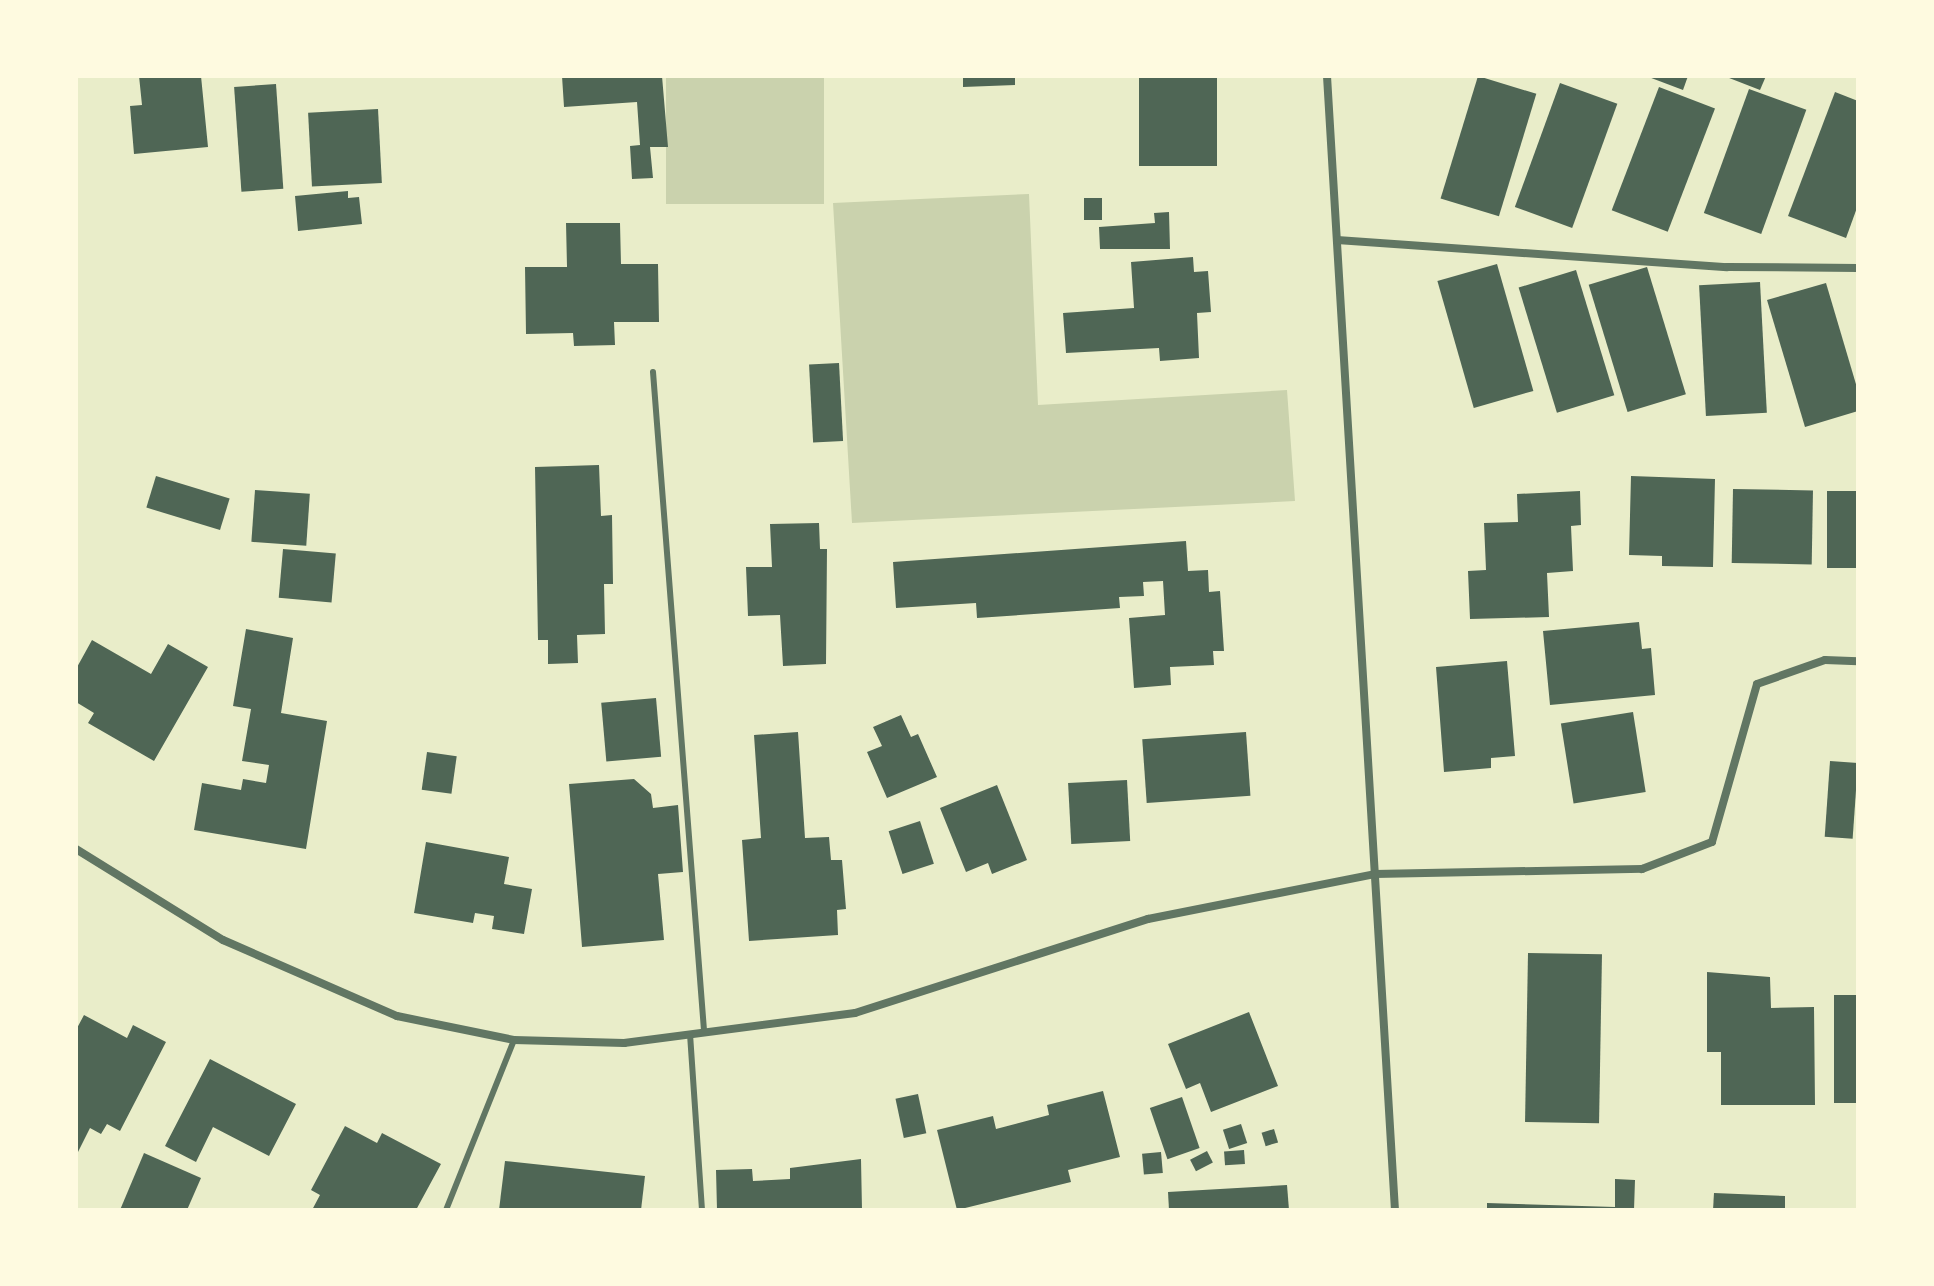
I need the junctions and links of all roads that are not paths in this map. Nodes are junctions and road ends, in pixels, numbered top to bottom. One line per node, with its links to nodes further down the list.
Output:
1 (1327, 76): 2 (street)
2 (1337, 240): 3 (street); 7 (street)
3 (1858, 268)
4 (653, 372): 8 (lane)
5 (1858, 661): 7 (street)
6 (76, 849): 10 (street)
7 (1375, 874): 8 (street); 13 (street)
8 (704, 1031): 9 (street)
9 (690, 1034): 10 (street); 12 (lane)
10 (514, 1040): 11 (lane)
11 (446, 1210)
12 (702, 1210)
13 (1395, 1210)

